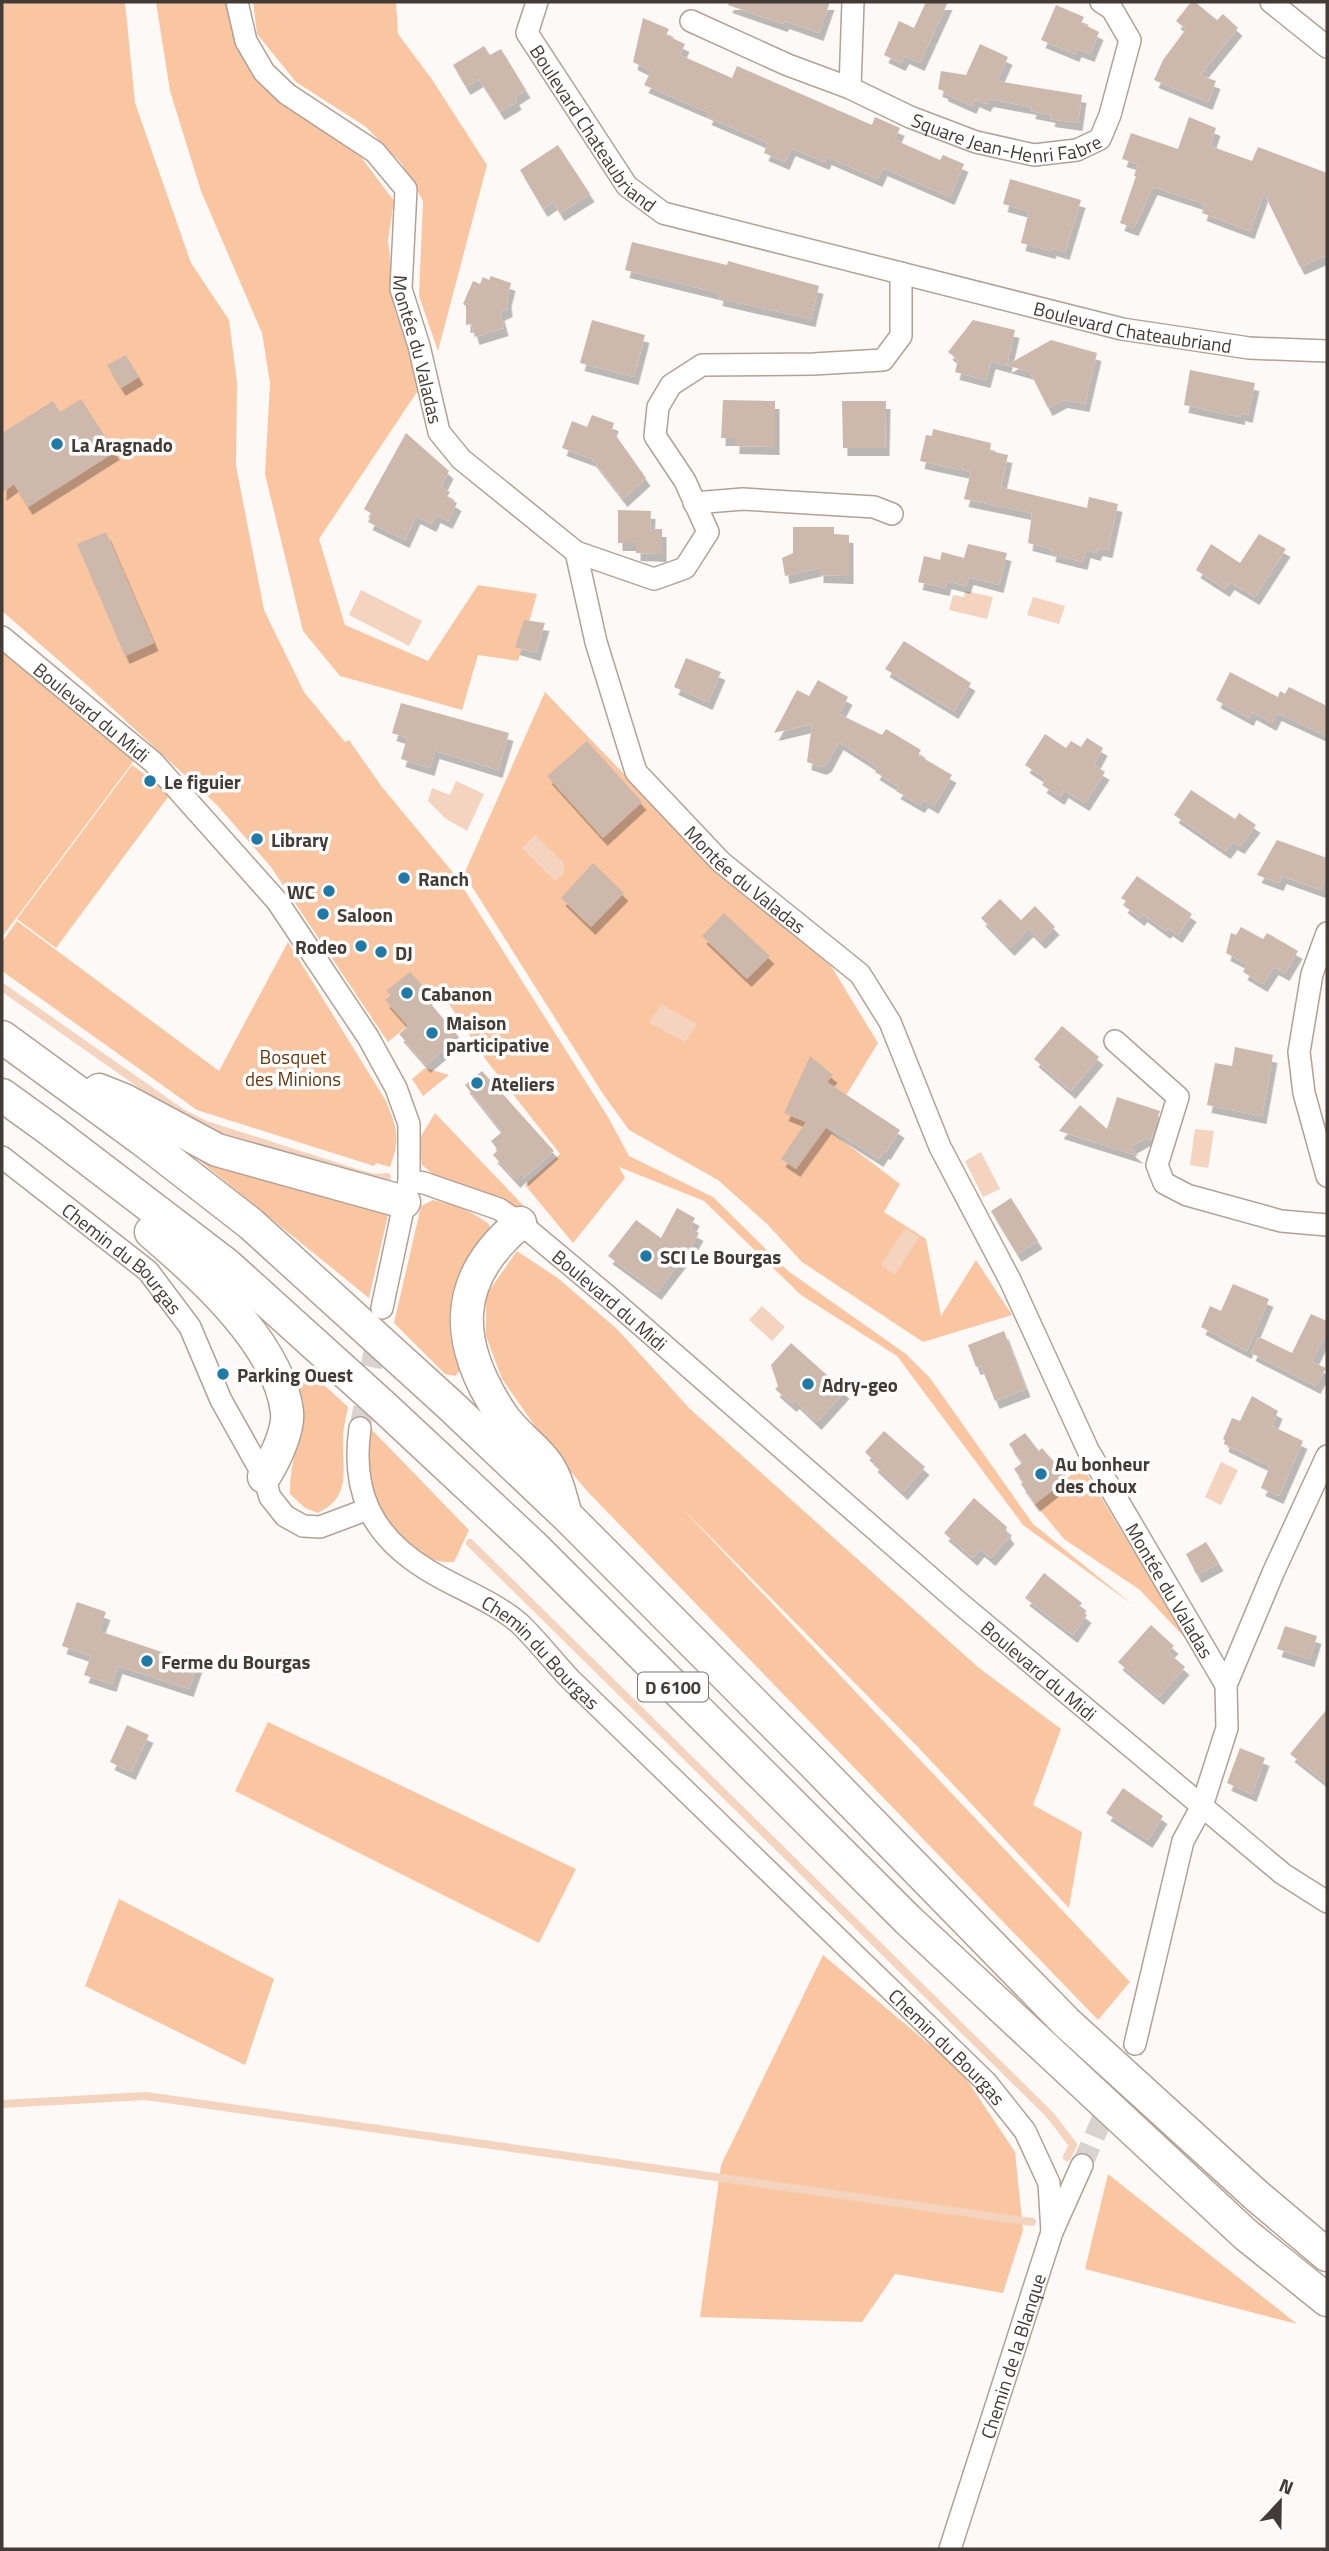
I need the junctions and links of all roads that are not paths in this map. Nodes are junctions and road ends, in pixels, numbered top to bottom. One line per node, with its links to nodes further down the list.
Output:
1 (237, 2): 13 (street, Montée du Valadas)
2 (537, 2): 9 (street, Boulevard Chateaubriand)
3 (853, 2): 8 (street)
4 (1101, 2): 8 (street, Square Jean-Henri Fabre)
5 (1271, 2): 7 (street)
6 (691, 21): 8 (street, Square Jean-Henri Fabre)
7 (1327, 47)
8 (850, 88)
9 (901, 273): 10 (street, Boulevard Chateaubriand); 11 (street)
10 (1327, 351)
11 (694, 503): 12 (street); 13 (street)
12 (892, 514)
13 (576, 552): 32 (street, Montée du Valadas)
14 (2, 637): 23 (street, Boulevard du Midi)
15 (1327, 933): 22 (street)
16 (2, 1037): 18 (main road, D 6100)
17 (1115, 1041): 25 (street)
18 (48, 1069): 23 (main road); 31 (main road, D 6100)
19 (2, 1095): 39 (main road, D 6100)
20 (2, 1103): 29 (main road)
21 (2, 1157): 29 (street, Chemin du Bourgas)
22 (1327, 1176)
23 (407, 1192): 24 (street, Boulevard du Midi); 26 (street)
24 (520, 1223): 31 (main road); 33 (street, Boulevard du Midi)
25 (1327, 1225)
26 (382, 1308)
27 (360, 1428): 30 (street)
28 (1327, 1456): 32 (street)
29 (264, 1477): 30 (street, Chemin du Bourgas)
30 (367, 1507): 37 (street, Chemin du Bourgas)
31 (567, 1516): 38 (main road, D 6100)
32 (1226, 1685): 33 (street, Montée du Valadas)
33 (1202, 1806): 34 (street, Boulevard du Midi); 35 (street)
34 (1327, 1902)
35 (1135, 2043)
36 (1082, 2165): 37 (street, Chemin de la Blanque)
37 (1052, 2232): 40 (street, Chemin de la Blanque)
38 (1327, 2255)
39 (1327, 2300)
40 (950, 2549)

